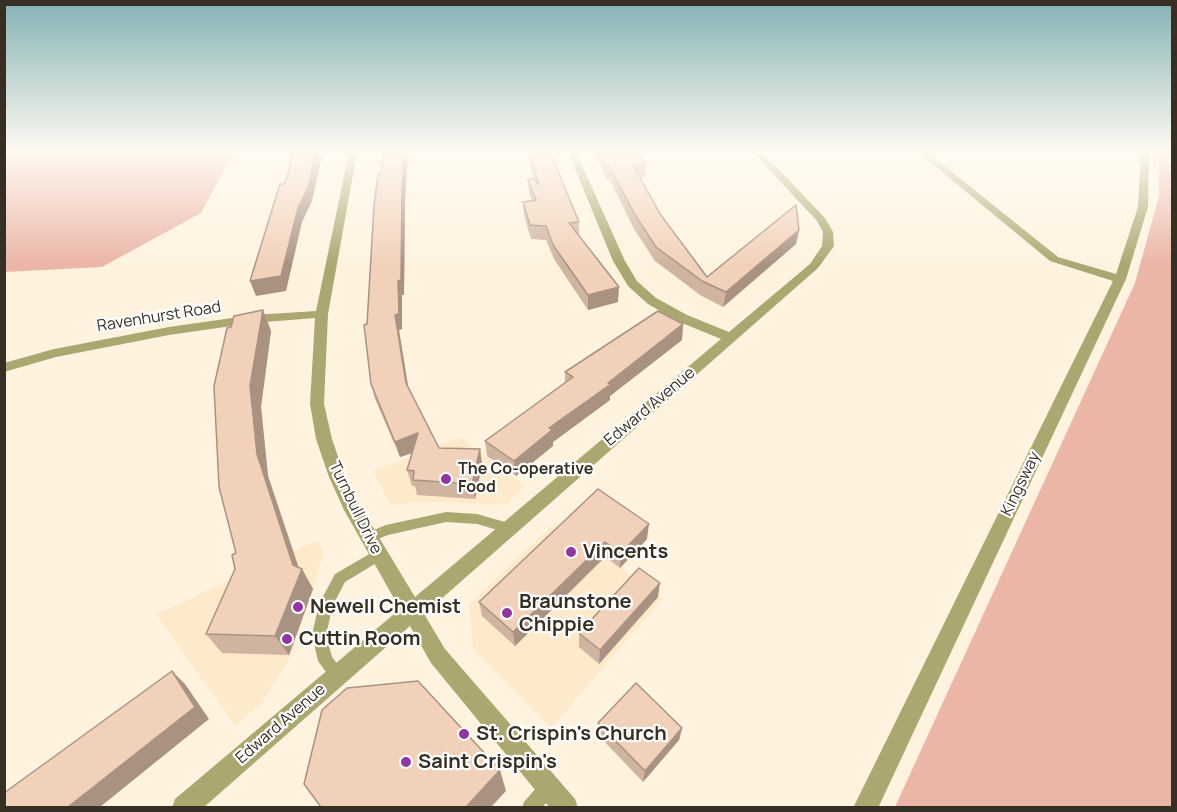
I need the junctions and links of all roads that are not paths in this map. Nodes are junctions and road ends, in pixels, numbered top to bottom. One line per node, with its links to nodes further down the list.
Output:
1 (346, 190): 7 (street, Turnbull Drive)
2 (588, 190): 8 (street)
3 (792, 190): 8 (street, Edward Avenue)
4 (969, 190): 6 (street)
5 (1145, 190): 6 (street, Kingsway)
6 (1120, 279): 19 (street, Kingsway)
7 (322, 314): 9 (street, Ravenhurst Road); 11 (street, Turnbull Drive)
8 (731, 338): 10 (street, Edward Avenue)
9 (4, 368)
10 (508, 528): 11 (lane); 13 (street, Edward Avenue)
11 (368, 538): 12 (street, Turnbull Drive)
12 (378, 555): 13 (street, Turnbull Drive); 14 (lane)
13 (412, 613): 14 (street, Edward Avenue); 15 (street, Turnbull Drive)
14 (337, 675): 16 (street, Edward Avenue)
15 (548, 787): 17 (lane); 18 (street, Turnbull Drive)
16 (184, 807)
17 (530, 807)
18 (566, 807)
19 (865, 807)

